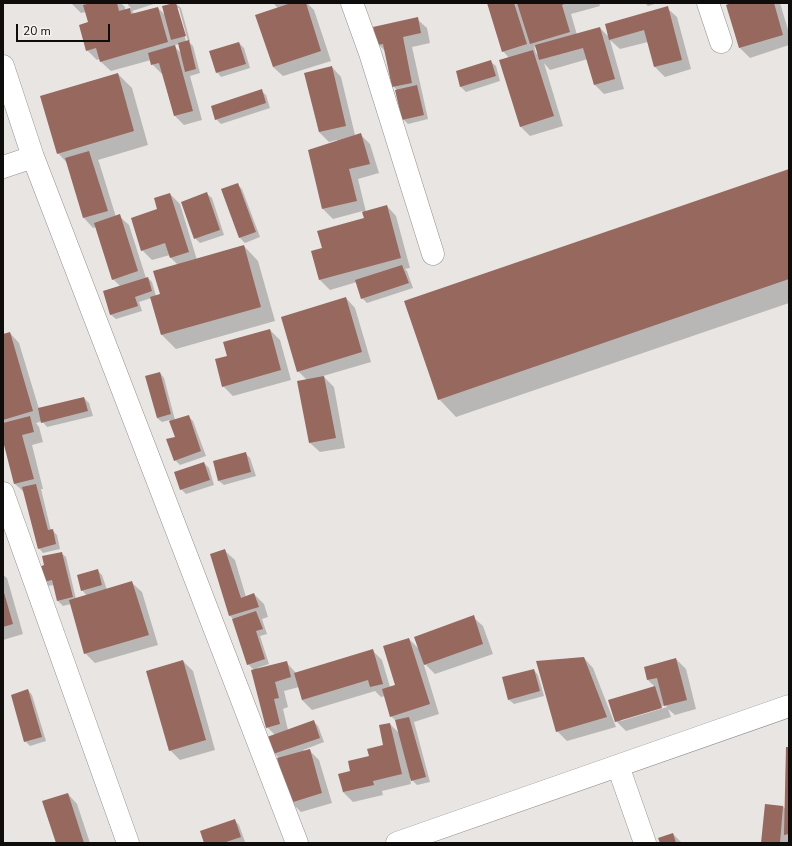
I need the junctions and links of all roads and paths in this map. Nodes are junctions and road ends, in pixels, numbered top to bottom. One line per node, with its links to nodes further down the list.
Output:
1 (352, 3): 7 (street)
2 (708, 3): 3 (street)
3 (721, 42)
4 (3, 66): 5 (street)
5 (33, 157): 6 (street); 12 (street)
6 (3, 167)
7 (433, 254)
8 (3, 493): 11 (street)
9 (789, 706): 10 (street)
10 (618, 766): 13 (street); 14 (street)
11 (128, 843)
12 (297, 843)
13 (397, 843)
14 (645, 843)

